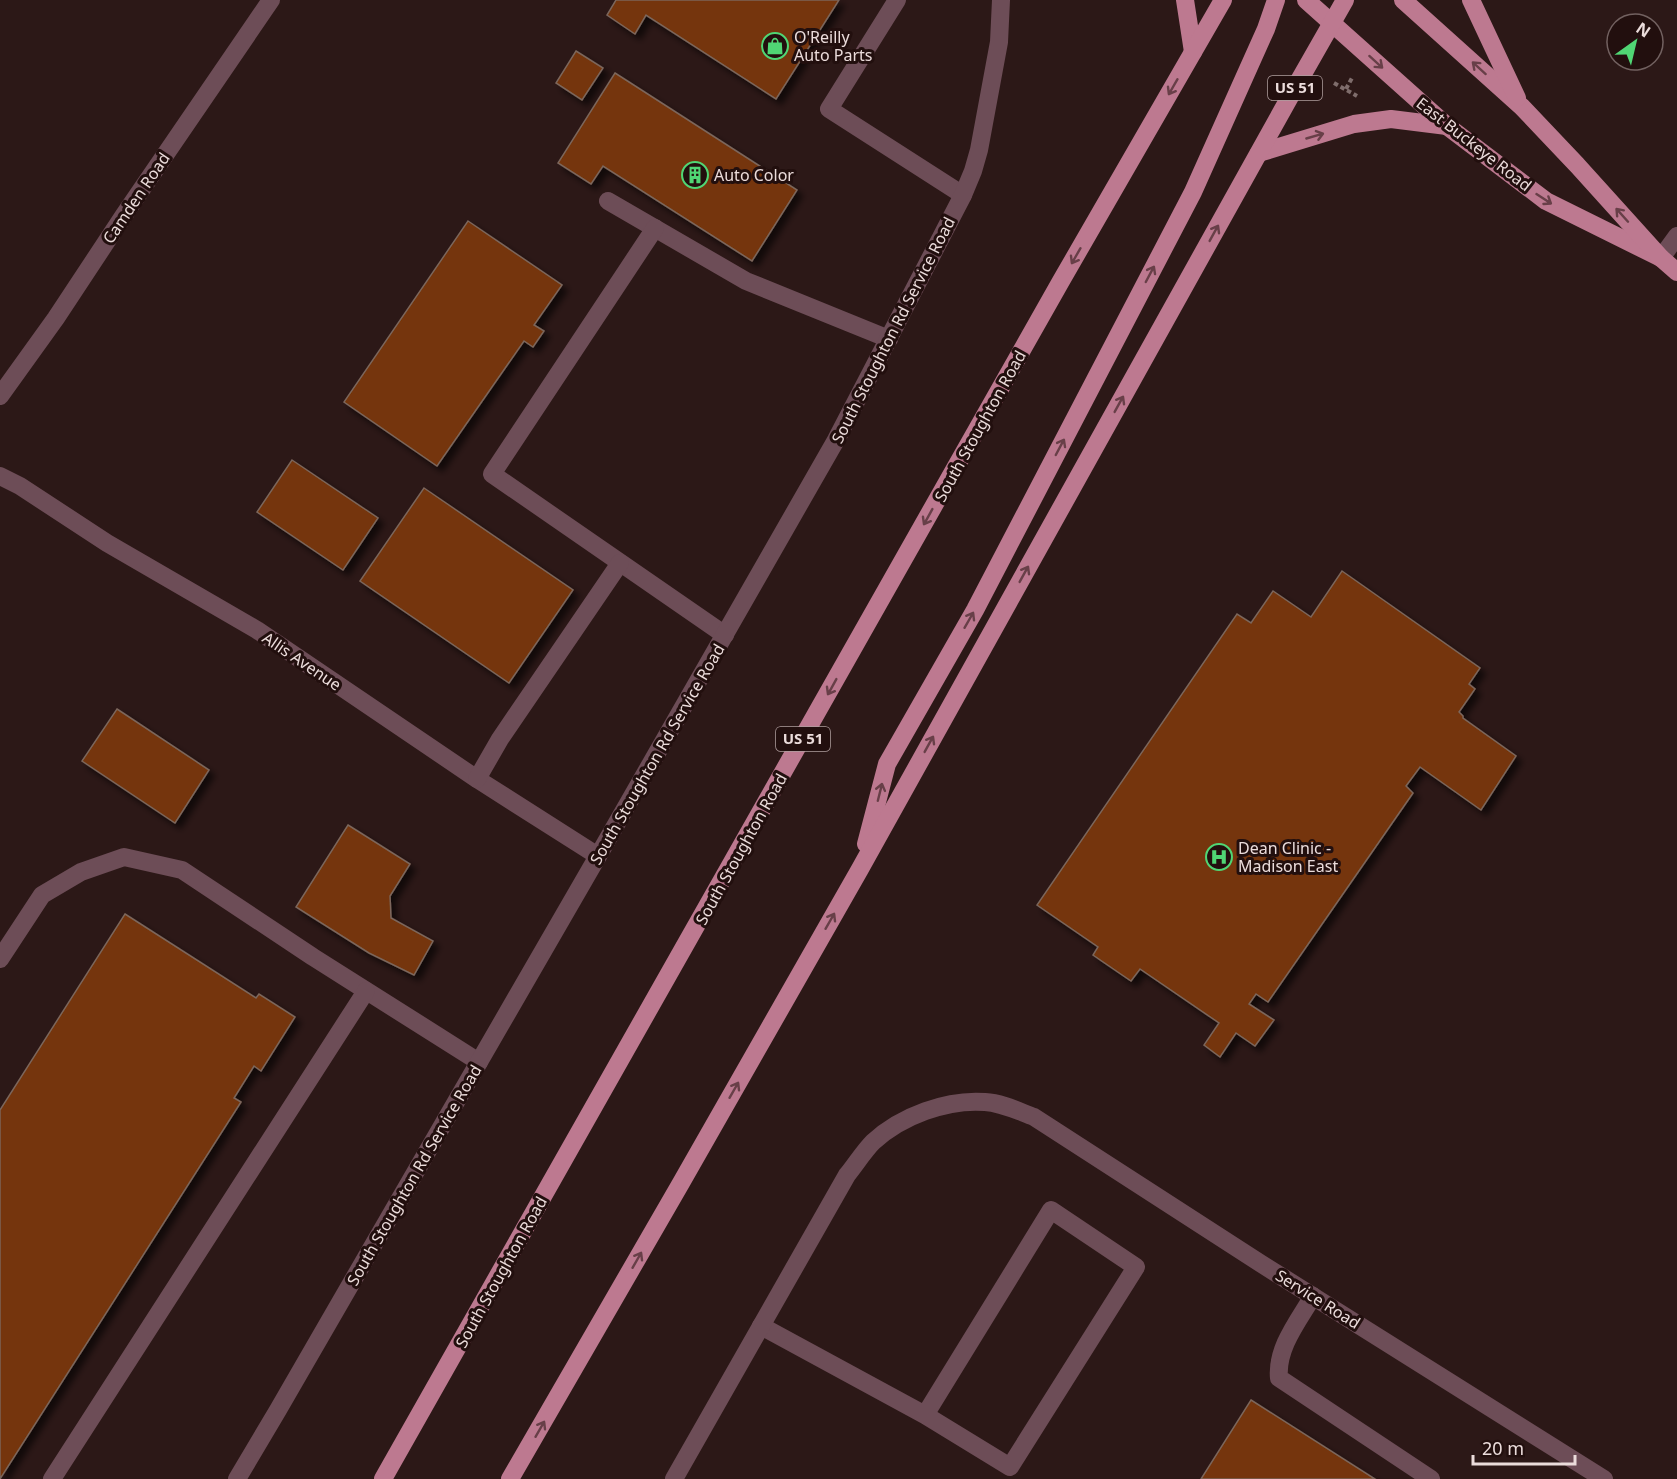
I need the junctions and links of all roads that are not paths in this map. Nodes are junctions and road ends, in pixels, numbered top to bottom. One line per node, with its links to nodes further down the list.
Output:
1 (271, 0): 24 (street, Camden Road)
2 (897, 0): 17 (street)
3 (1001, 0): 17 (street, South Stoughton Rd Service Road)
4 (1185, 0): 13 (main road)
5 (1223, 0): 13 (main road, South Stoughton Road / US 51)
6 (1276, 0): 30 (main road, one-way to 6)
7 (1306, 0): 12 (main road, East Buckeye Road)
8 (1330, 0): 12 (main road)
9 (1345, 0): 12 (main road, US 51)
10 (1403, 0): 14 (main road, East Buckeye Road, one-way to 10)
11 (1471, 0): 14 (main road)
12 (1332, 23): 15 (main road, East Buckeye Road, one-way to 15); 16 (main road, US 51)
13 (1194, 52): 39 (main road, South Stoughton Road / US 51, one-way to 39)
14 (1522, 107): 21 (main road, East Buckeye Road, one-way to 14)
15 (1447, 126): 16 (main road, one-way to 15); 21 (main road, East Buckeye Road, one-way to 21)
16 (1259, 153): 30 (main road, US 51, one-way to 16)
17 (963, 195): 23 (street, South Stoughton Rd Service Road)
18 (608, 201): 19 (street)
19 (655, 228): 23 (street); 26 (street)
20 (1677, 236): 21 (street)
21 (1661, 258): 22 (main road, East Buckeye Road)
22 (1677, 272)
23 (889, 339): 27 (street, South Stoughton Rd Service Road)
24 (0, 396)
25 (0, 476): 28 (street, Allis Avenue)
26 (620, 563): 27 (street); 28 (street)
27 (725, 635): 29 (street, South Stoughton Rd Service Road)
28 (477, 779): 29 (street, Allis Avenue)
29 (598, 856): 33 (street, South Stoughton Rd Service Road)
30 (860, 869): 40 (main road, US 51, one-way to 30)
31 (0, 959): 32 (street)
32 (366, 991): 33 (street); 37 (street)
33 (479, 1062): 38 (street, South Stoughton Rd Service Road)
34 (1313, 1296): 35 (street, Service Road); 42 (street); 43 (street, Service Road)
35 (761, 1326): 36 (street); 41 (street)
36 (925, 1415): 36 (street)
37 (52, 1479)
38 (237, 1479)
39 (384, 1479)
40 (510, 1479)
41 (674, 1479)
42 (1431, 1479)
43 (1604, 1479)

